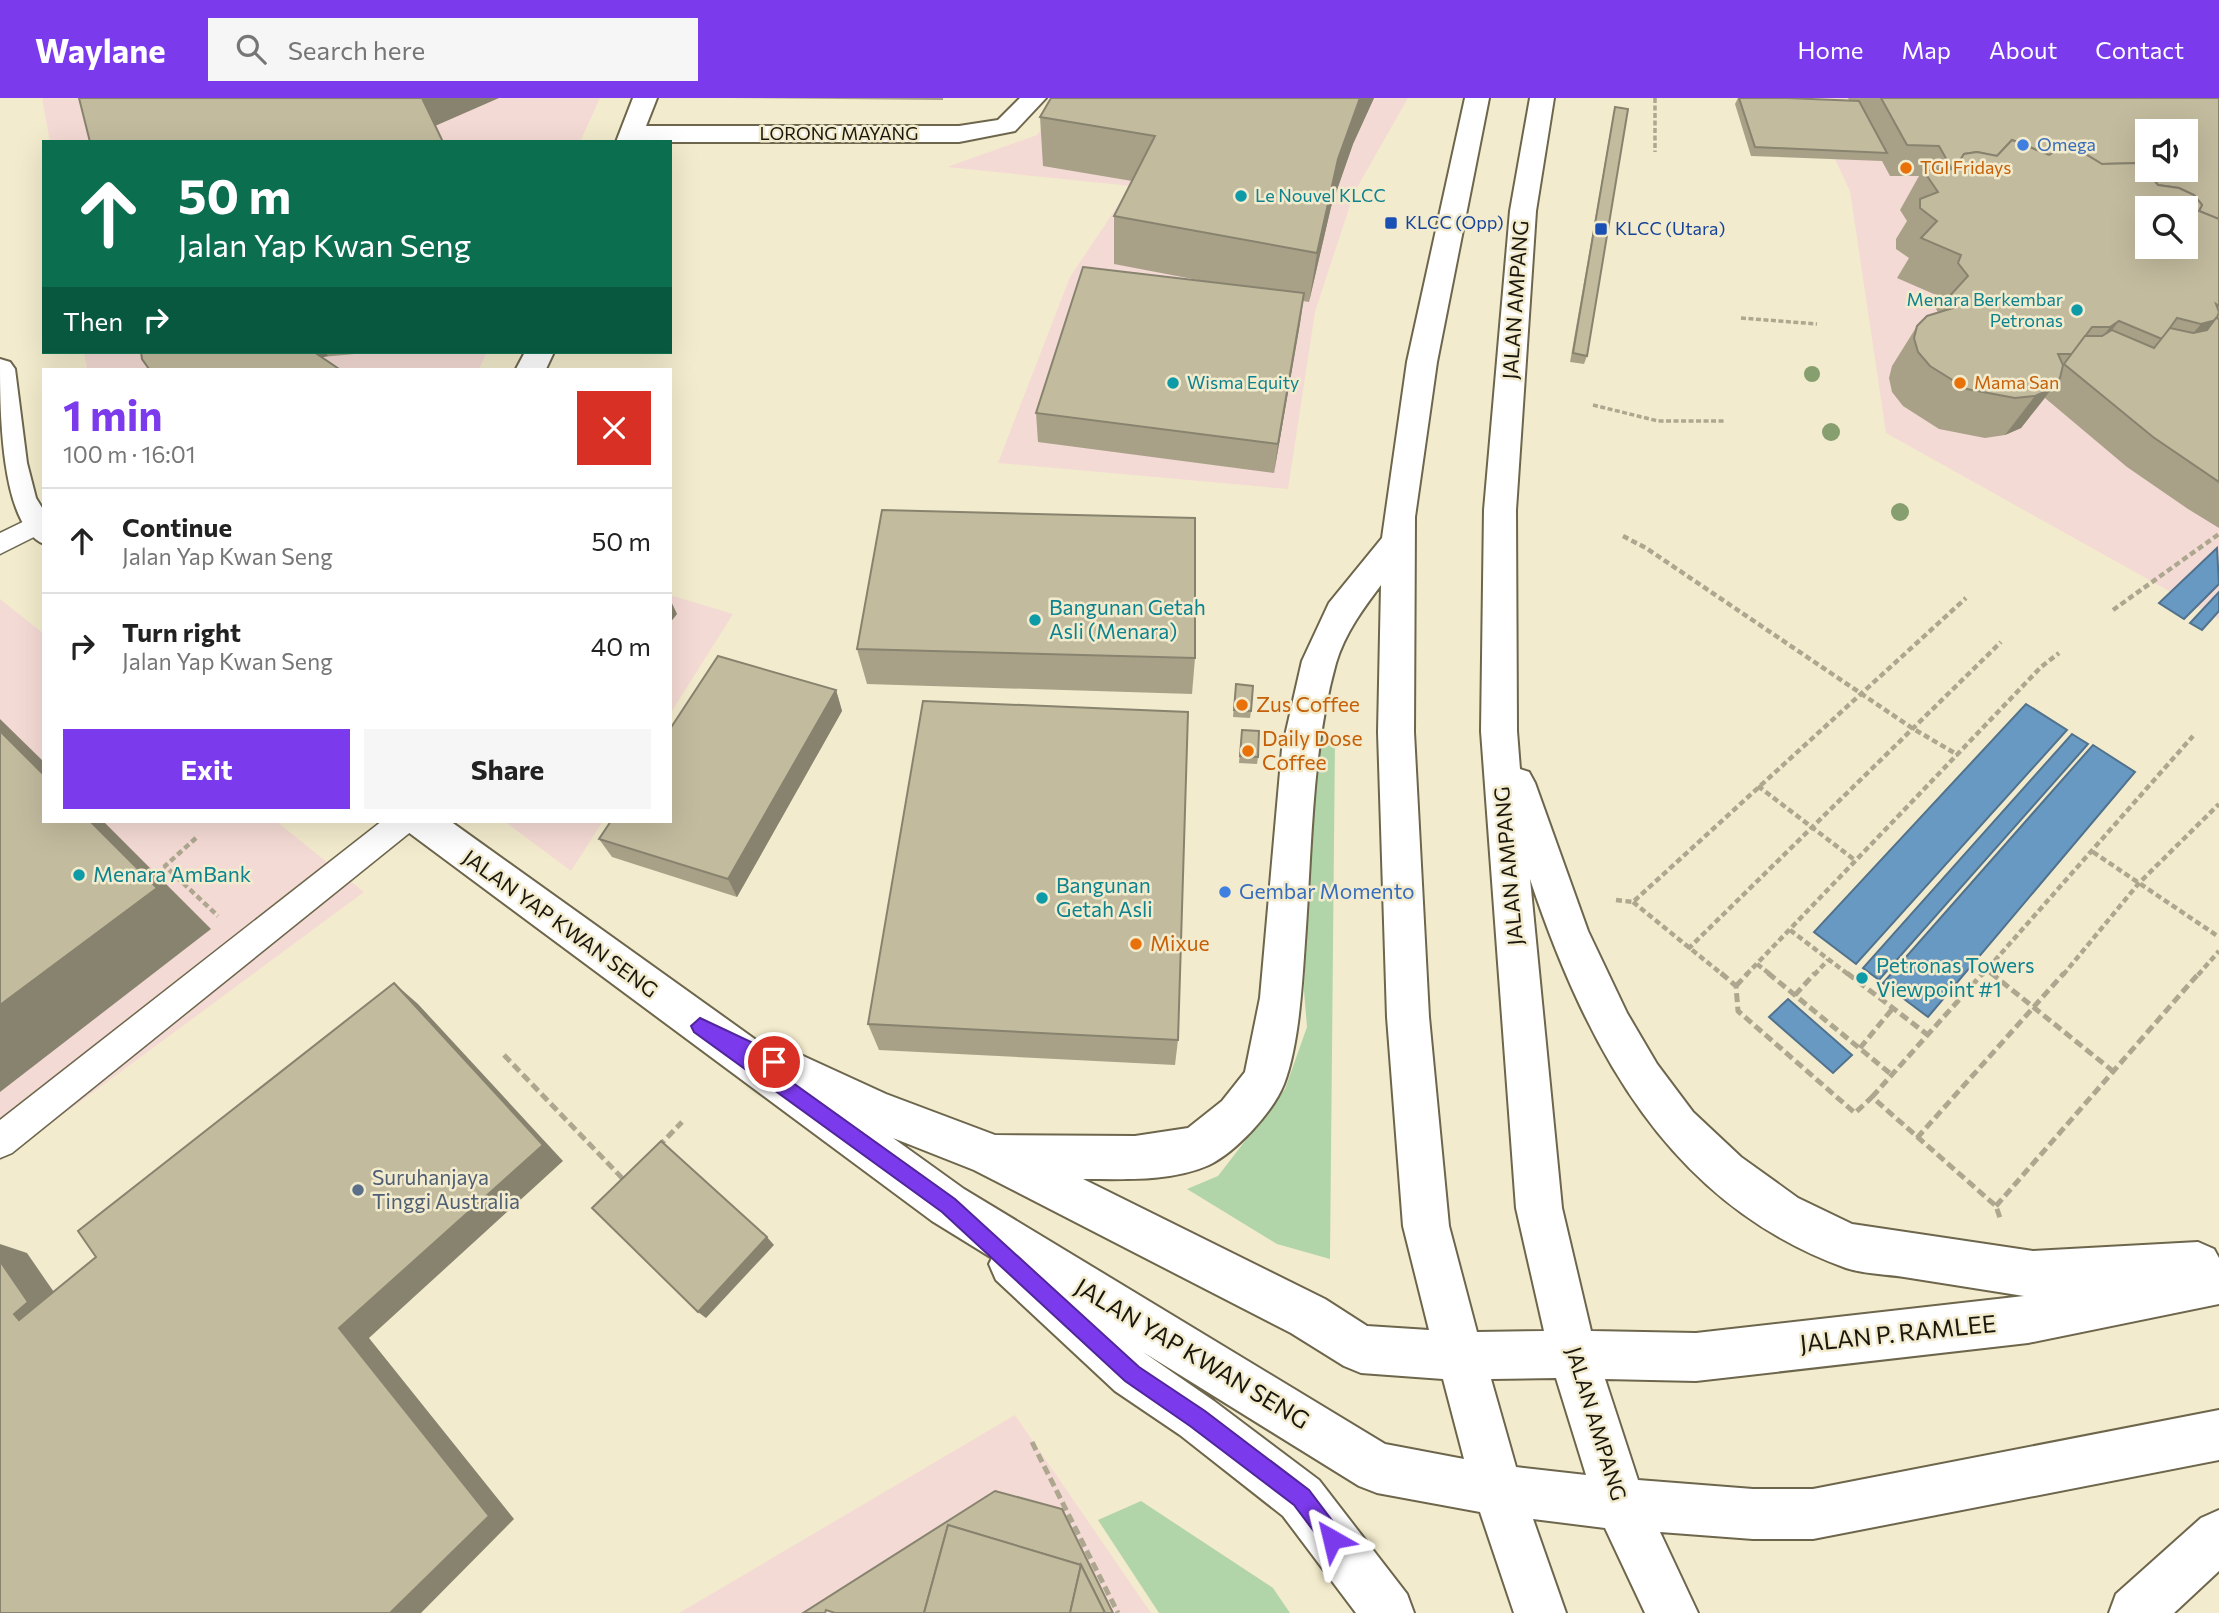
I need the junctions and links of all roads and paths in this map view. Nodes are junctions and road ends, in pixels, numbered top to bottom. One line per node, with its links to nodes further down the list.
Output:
1 (645, 98): 6 (main road)
2 (1034, 98): 6 (main road, LORONG MAYANG)
3 (1477, 98): 16 (main road)
4 (1542, 98): 24 (main road, JALAN AMPANG)
5 (1654, 98): 7 (path)
6 (629, 138)
7 (1655, 152)
8 (1741, 318): 9 (path)
9 (1818, 324)
10 (0, 369): 13 (main road)
11 (1593, 405): 12 (path)
12 (1724, 421)
13 (40, 528): 17 (lane)
14 (2219, 534): 19 (path)
15 (1623, 536): 22 (path)
16 (1398, 541): 60 (main road); 69 (main road)
17 (0, 545)
18 (1966, 598): 22 (path)
19 (2113, 610)
20 (2001, 642): 23 (path)
21 (2059, 653): 26 (path)
22 (1859, 692): 23 (path); 27 (path)
23 (1912, 728): 26 (path); 31 (path)
24 (1499, 731): 66 (main road); 68 (main road, JALAN AMPANG)
25 (2193, 736): 33 (path)
26 (1958, 755): 34 (path)
27 (1758, 786): 31 (path); 37 (path)
28 (2219, 804): 35 (path)
29 (400, 823): 59 (lane)
30 (424, 823): 50 (main road, JALAN YAP KWAN SENG)
31 (1811, 827): 34 (path); 41 (path)
32 (196, 838): 38 (path)
33 (2093, 852): 35 (path); 45 (path)
34 (1856, 861): 39 (path)
35 (2138, 883): 40 (path); 49 (path)
36 (1616, 900): 37 (path)
37 (1633, 902): 41 (path)
38 (216, 927)
39 (1790, 930): 43 (path); 44 (path)
40 (2219, 937)
41 (1688, 949): 46 (path)
42 (2219, 951): 54 (path)
43 (1828, 960): 47 (path); 48 (path)
44 (1758, 964): 46 (path); 47 (path)
45 (1987, 970): 49 (path); 51 (path)
46 (1736, 986): 56 (path)
47 (1795, 995): 52 (path)
48 (1893, 1008): 51 (path); 52 (path)
49 (2035, 1009): 54 (path); 58 (path)
50 (700, 1026): 60 (main road, JALAN YAP KWAN SENG); 63 (main road, JALAN YAP KWAN SENG)
51 (1928, 1035): 55 (path)
52 (1860, 1048): 55 (path)
53 (504, 1055): 62 (path)
54 (2114, 1072): 64 (path)
55 (1892, 1075): 56 (path)
56 (1872, 1097): 58 (path)
57 (682, 1122): 61 (path)
58 (1917, 1138): 64 (path)
59 (0, 1141)
60 (988, 1154): 69 (main road, JALAN YAP KWAN SENG)
61 (650, 1155)
62 (632, 1171)
63 (948, 1205): 72 (main road, JALAN YAP KWAN SENG); 76 (main road)
64 (1996, 1206): 65 (path)
65 (2001, 1220)
66 (2219, 1264)
67 (2219, 1281): 68 (main road, JALAN P. RAMLEE)
68 (1573, 1354): 69 (main road, JALAN P. RAMLEE); 73 (main road, JALAN AMPANG)
69 (1461, 1356): 72 (main road)
70 (2219, 1435): 73 (main road)
71 (1032, 1442): 75 (path)
72 (1498, 1490): 73 (main road, JALAN YAP KWAN SENG); 77 (main road)
73 (1620, 1504): 78 (main road, JALAN AMPANG)
74 (2219, 1536): 79 (main road)
75 (1118, 1613)
76 (1388, 1613)
77 (1541, 1613)
78 (1672, 1613)
79 (2135, 1613)

